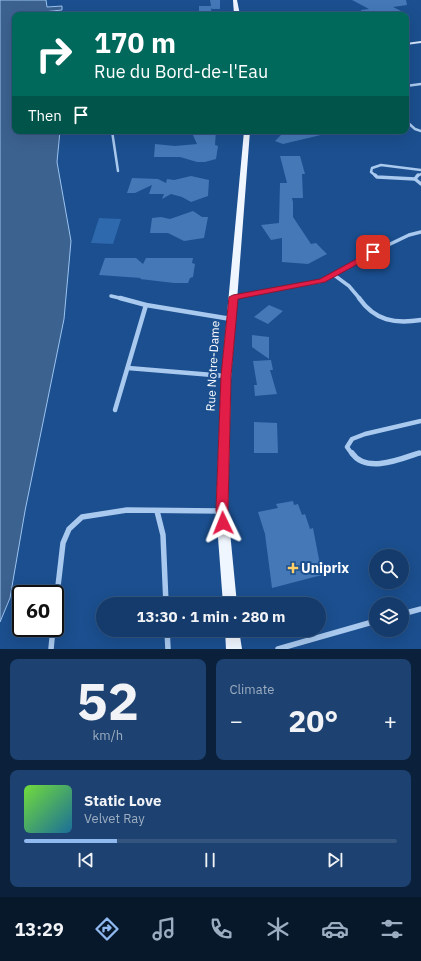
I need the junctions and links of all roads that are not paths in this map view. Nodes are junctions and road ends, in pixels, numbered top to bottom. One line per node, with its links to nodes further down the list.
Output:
1 (235, 0): 2 (main road)
2 (237, 12)
3 (421, 42): 4 (street)
4 (409, 44)
5 (421, 45): 6 (street)
6 (409, 47)
7 (421, 84): 8 (street)
8 (409, 86)
9 (409, 124): 10 (street)
10 (421, 131)
11 (112, 134): 14 (street)
12 (247, 134): 21 (main road, Rue Notre-Dame)
13 (421, 170): 16 (street)
14 (118, 171)
15 (421, 174): 16 (street)
16 (415, 179): 17 (street)
17 (421, 184)
18 (421, 232): 19 (street)
19 (334, 275): 21 (street); 24 (street)
20 (111, 296): 22 (street)
21 (233, 297): 23 (main road, Rue Notre-Dame)
22 (146, 305): 23 (street); 25 (street)
23 (231, 319): 26 (main road, Rue Notre-Dame)
24 (421, 320)
25 (128, 368): 26 (street); 27 (street)
26 (226, 376): 30 (main road, Rue Notre-Dame)
27 (115, 410)
28 (421, 421): 29 (street)
29 (421, 453)
30 (222, 510): 31 (street); 34 (main road, Rue Notre-Dame)
31 (156, 511): 32 (street); 33 (street)
32 (58, 585)
33 (166, 597)
34 (229, 597)
35 (421, 609): 36 (street)
36 (409, 612)
37 (369, 623): 44 (street)
38 (52, 637): 41 (street)
39 (167, 637): 42 (street)
40 (233, 637): 43 (main road)
41 (51, 649)
42 (168, 649)
43 (234, 649)
44 (278, 649)

